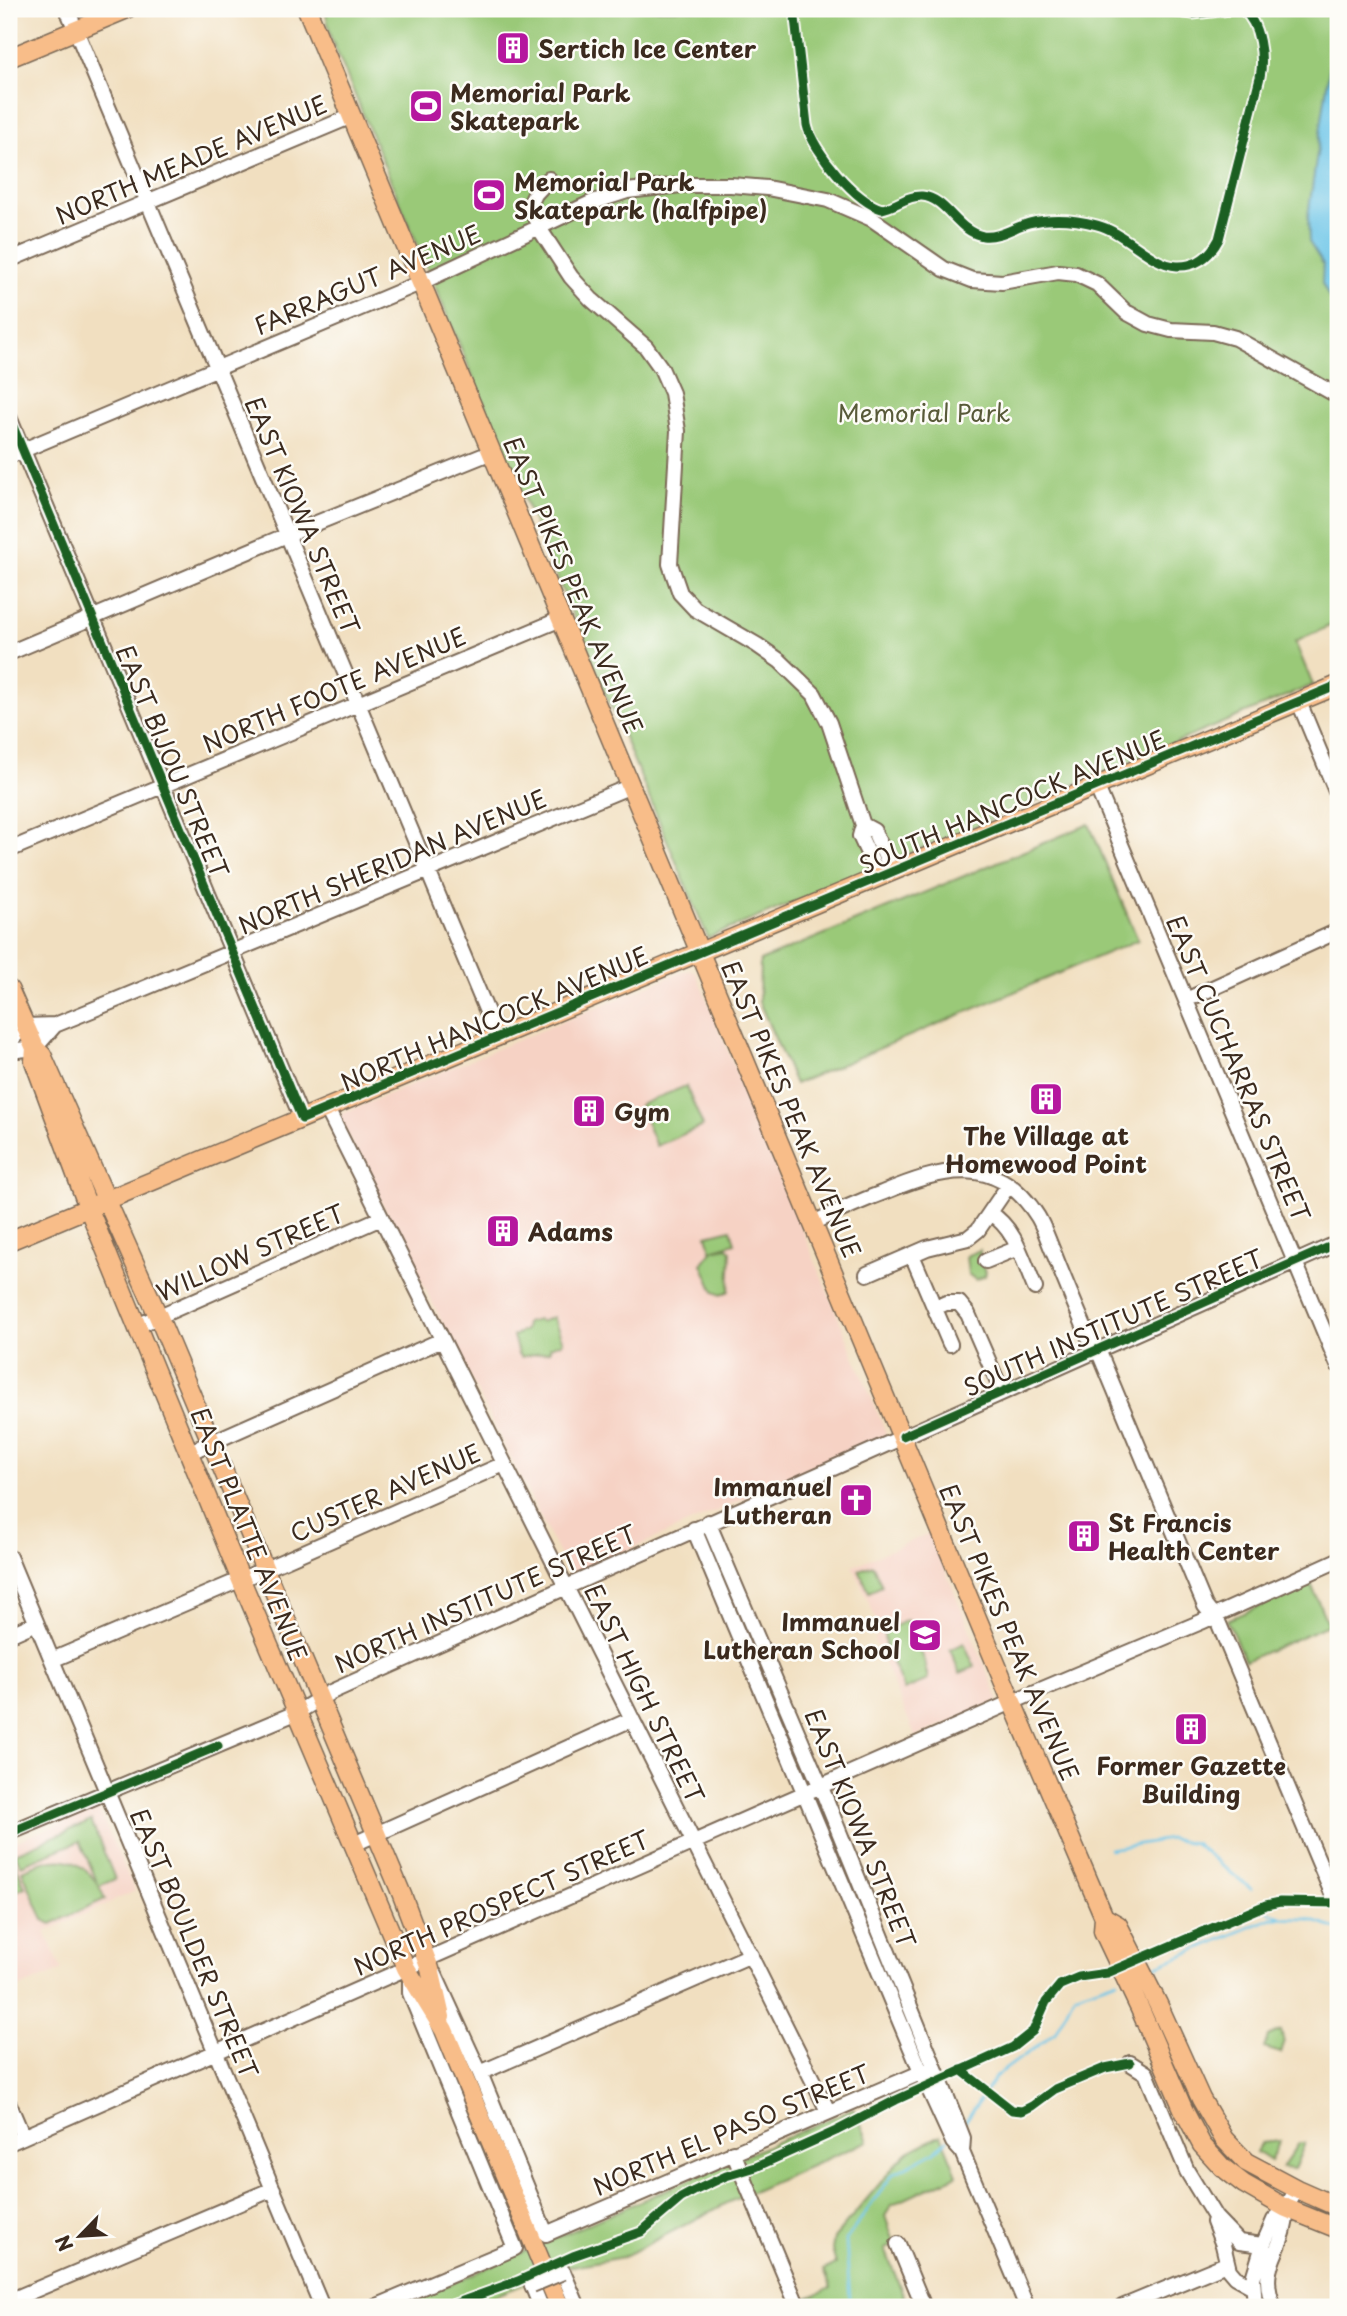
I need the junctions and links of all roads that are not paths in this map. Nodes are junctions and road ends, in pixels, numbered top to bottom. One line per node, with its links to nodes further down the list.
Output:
1 (67, 9): 4 (street, EAST KIOWA STREET)
2 (127, 9): 4 (main road)
3 (307, 9): 6 (main road, EAST PIKES PEAK AVENUE)
4 (76, 30): 5 (main road); 8 (street, EAST KIOWA STREET)
5 (9, 58)
6 (352, 116): 8 (street, NORTH MEADE AVENUE); 11 (main road, EAST PIKES PEAK AVENUE)
7 (549, 179): 9 (street)
8 (148, 201): 10 (street, NORTH MEADE AVENUE); 12 (street, EAST KIOWA STREET)
9 (538, 228): 11 (street, FARRAGUT AVENUE); 13 (street, FARRAGUT AVENUE); 31 (street)
10 (9, 260)
11 (420, 283): 12 (street, FARRAGUT AVENUE); 16 (main road, EAST PIKES PEAK AVENUE)
12 (217, 369): 15 (street, FARRAGUT AVENUE); 18 (street, EAST KIOWA STREET)
13 (1338, 397)
14 (9, 416): 15 (street, EAST BIJOU STREET)
15 (23, 450): 17 (street, FARRAGUT AVENUE); 19 (street, EAST BIJOU STREET)
16 (492, 452): 18 (street); 20 (main road, EAST PIKES PEAK AVENUE)
17 (9, 456)
18 (287, 535): 19 (street); 24 (street, EAST KIOWA STREET)
19 (92, 618): 21 (street); 25 (street, EAST BIJOU STREET)
20 (561, 619): 24 (street, NORTH FOOTE AVENUE); 26 (main road, EAST PIKES PEAK AVENUE)
21 (9, 653)
22 (1338, 685): 23 (main road, SOUTH HANCOCK AVENUE)
23 (1299, 702): 27 (main road, SOUTH HANCOCK AVENUE); 28 (street)
24 (357, 704): 25 (street, NORTH FOOTE AVENUE); 30 (street, EAST KIOWA STREET)
25 (163, 785): 29 (street, NORTH FOOTE AVENUE); 33 (street, EAST BIJOU STREET)
26 (631, 786): 30 (street, NORTH SHERIDAN AVENUE); 34 (main road, EAST PIKES PEAK AVENUE)
27 (1097, 787): 31 (main road, SOUTH HANCOCK AVENUE); 36 (street, EAST CUCHARRAS STREET)
28 (1338, 796)
29 (9, 850)
30 (428, 871): 33 (street, NORTH SHERIDAN AVENUE); 39 (street, EAST KIOWA STREET)
31 (885, 874): 34 (main road, SOUTH HANCOCK AVENUE)
32 (1338, 931): 36 (street)
33 (232, 952): 37 (street, NORTH SHERIDAN AVENUE); 44 (street, EAST BIJOU STREET)
34 (701, 954): 39 (main road, NORTH HANCOCK AVENUE); 50 (main road, EAST PIKES PEAK AVENUE)
35 (9, 989): 38 (main road, EAST PLATTE AVENUE)
36 (1186, 1000): 56 (street, EAST CUCHARRAS STREET)
37 (55, 1025): 38 (street, NORTH SHERIDAN AVENUE); 41 (street, NORTH SHERIDAN AVENUE)
38 (25, 1026): 40 (street); 41 (main road, EAST PLATTE AVENUE)
39 (498, 1038): 43 (main road, NORTH HANCOCK AVENUE)
40 (9, 1042)
41 (35, 1048): 42 (street); 46 (main road, EAST PLATTE AVENUE); 47 (main road, EAST PLATTE AVENUE)
42 (9, 1051)
43 (327, 1109): 44 (main road, NORTH HANCOCK AVENUE); 49 (street, EAST HIGH STREET)
44 (302, 1119): 46 (main road, NORTH HANCOCK AVENUE)
45 (1008, 1186): 48 (street); 50 (street); 64 (street)
46 (107, 1199): 47 (main road, NORTH HANCOCK AVENUE); 60 (main road, EAST PLATTE AVENUE)
47 (88, 1207): 51 (main road, NORTH HANCOCK AVENUE); 61 (main road, EAST PLATTE AVENUE)
48 (990, 1213): 53 (street); 54 (street)
49 (381, 1218): 60 (street, WILLOW STREET); 62 (street, EAST HIGH STREET)
50 (813, 1223): 67 (main road, EAST PIKES PEAK AVENUE)
51 (9, 1241)
52 (1338, 1243): 56 (street, SOUTH INSTITUTE STREET)
53 (1018, 1248): 55 (street); 58 (street)
54 (912, 1255): 57 (street); 59 (street)
55 (986, 1261)
56 (1295, 1262): 64 (street, SOUTH INSTITUTE STREET); 65 (street, EAST CUCHARRAS STREET)
57 (867, 1274)
58 (1035, 1288)
59 (935, 1308): 63 (street); 66 (street)
60 (159, 1318): 61 (street, WILLOW STREET); 68 (main road, EAST PLATTE AVENUE)
61 (138, 1326): 69 (main road, EAST PLATTE AVENUE)
62 (443, 1340): 68 (street); 70 (street, EAST HIGH STREET)
63 (950, 1344)
64 (1096, 1351): 66 (street, SOUTH INSTITUTE STREET); 78 (street)
65 (1338, 1365)
66 (1002, 1392): 67 (street, SOUTH INSTITUTE STREET)
67 (903, 1436): 71 (street, NORTH INSTITUTE STREET); 83 (main road, EAST PIKES PEAK AVENUE)
68 (211, 1443): 69 (street); 75 (main road, EAST PLATTE AVENUE)
69 (190, 1452): 76 (main road, EAST PLATTE AVENUE)
70 (504, 1464): 75 (street, CUSTER AVENUE); 77 (street, EAST HIGH STREET)
71 (708, 1522): 72 (street, NORTH INSTITUTE STREET); 86 (street, EAST KIOWA STREET)
72 (694, 1529): 77 (street, NORTH INSTITUTE STREET); 88 (street, EAST KIOWA STREET)
73 (9, 1557): 79 (street, EAST BOULDER STREET)
74 (1338, 1560): 78 (street, NORTH PROSPECT STREET)
75 (263, 1570): 76 (street, CUSTER AVENUE); 82 (main road, EAST PLATTE AVENUE)
76 (241, 1580): 81 (street, CUSTER AVENUE); 84 (main road, EAST PLATTE AVENUE)
77 (567, 1587): 82 (street, NORTH INSTITUTE STREET); 85 (street, EAST HIGH STREET)
78 (1213, 1616): 83 (street, NORTH PROSPECT STREET); 93 (street)
79 (36, 1623): 80 (street); 81 (street, EAST BOULDER STREET)
80 (9, 1635)
81 (52, 1660): 87 (street, EAST BOULDER STREET)
82 (319, 1697): 84 (street, NORTH INSTITUTE STREET); 90 (main road, EAST PLATTE AVENUE)
83 (1012, 1702): 86 (street, NORTH PROSPECT STREET); 97 (main road, EAST PIKES PEAK AVENUE)
84 (298, 1712): 87 (street, NORTH INSTITUTE STREET); 92 (main road, EAST PLATTE AVENUE)
85 (632, 1719): 90 (street); 91 (street, EAST HIGH STREET)
86 (820, 1787): 88 (street, NORTH PROSPECT STREET); 101 (street, EAST KIOWA STREET)
87 (107, 1792): 89 (street, NORTH INSTITUTE STREET); 99 (street, EAST BOULDER STREET)
88 (804, 1794): 91 (street, NORTH PROSPECT STREET); 101 (street, EAST KIOWA STREET)
89 (9, 1833)
90 (376, 1835): 92 (street); 95 (main road, EAST PLATTE AVENUE)
91 (695, 1843): 94 (street, EAST HIGH STREET); 95 (street, NORTH PROSPECT STREET)
92 (354, 1844): 96 (main road, EAST PLATTE AVENUE)
93 (1335, 1892)
94 (751, 1955): 102 (street); 104 (street, EAST HIGH STREET)
95 (428, 1964): 96 (street, NORTH PROSPECT STREET); 98 (main road, EAST PLATTE AVENUE); 102 (street)
96 (408, 1972): 98 (main road, EAST PLATTE AVENUE); 99 (street, NORTH PROSPECT STREET); 122 (street)
97 (1149, 2006): 109 (main road, EAST PIKES PEAK AVENUE); 111 (main road, EAST PIKES PEAK AVENUE)
98 (444, 2030): 124 (main road, EAST PLATTE AVENUE)
99 (216, 2053): 105 (street, NORTH PROSPECT STREET); 108 (street, EAST BOULDER STREET)
100 (1130, 2063): 112 (street)
101 (928, 2069): 104 (street, NORTH EL PASO STREET); 128 (street, EAST KIOWA STREET)
102 (480, 2073): 107 (street, NORTH EL PASO STREET)
103 (9, 2104): 105 (street)
104 (828, 2111): 107 (street, NORTH EL PASO STREET)
105 (23, 2137): 106 (street, NORTH PROSPECT STREET)
106 (9, 2143)
107 (733, 2152): 126 (street)
108 (273, 2189): 120 (street); 121 (street, EAST BOULDER STREET)
109 (1297, 2189): 110 (main road, EAST PIKES PEAK AVENUE); 111 (street)
110 (1338, 2207)
111 (1286, 2208): 113 (main road, EAST PIKES PEAK AVENUE); 116 (street); 118 (street)
112 (1215, 2217): 114 (street); 117 (street)
113 (1338, 2229)
114 (1239, 2242): 116 (street); 117 (street)
115 (898, 2244): 127 (street)
116 (1263, 2245): 118 (street); 119 (street)
117 (1226, 2261): 119 (street); 129 (street)
118 (1271, 2265): 131 (street)
119 (1253, 2287): 130 (street)
120 (9, 2301)
121 (322, 2307)
122 (375, 2307)
123 (541, 2307): 125 (street, bridge)
124 (559, 2307)
125 (578, 2307)
126 (798, 2307)
127 (923, 2307)
128 (1027, 2307)
129 (1122, 2307)
130 (1255, 2307)
131 (1274, 2307)

